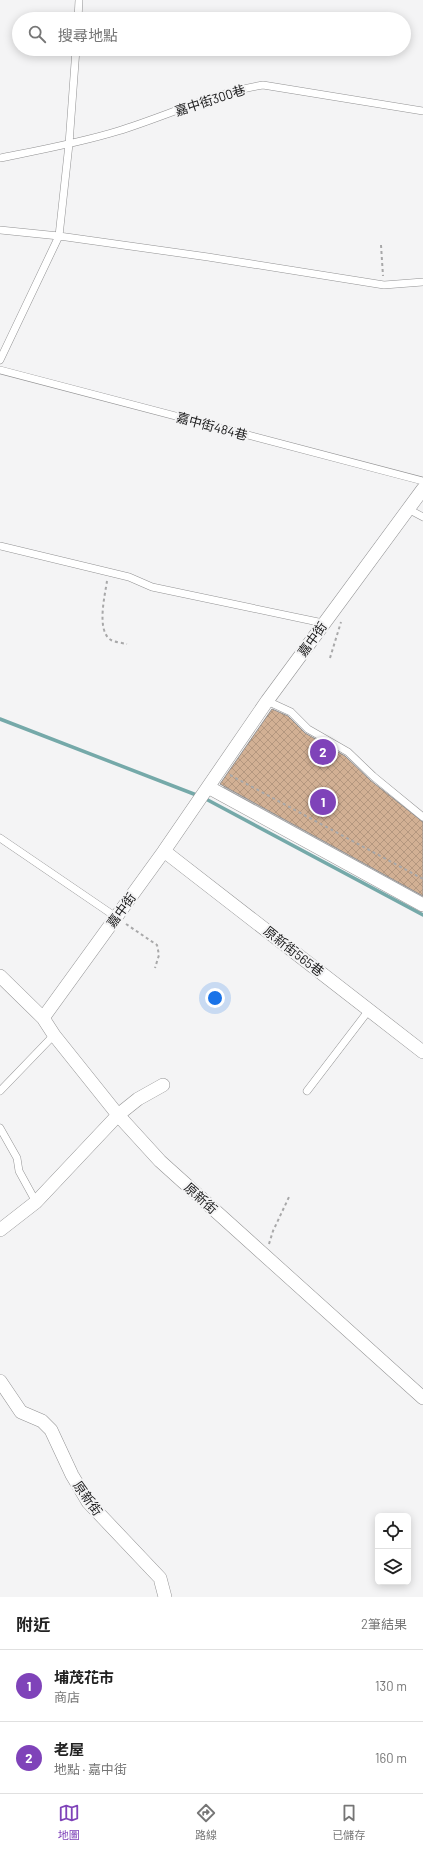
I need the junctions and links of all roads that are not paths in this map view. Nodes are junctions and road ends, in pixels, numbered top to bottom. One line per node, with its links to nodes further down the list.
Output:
1 (79, 0): 2 (lane)
2 (78, 12)
3 (75, 56): 5 (lane)
4 (423, 111): 5 (lane, 嘉中街300巷)
5 (69, 144): 6 (lane, 嘉中街300巷); 8 (lane)
6 (0, 158)
7 (0, 230): 8 (lane)
8 (59, 236): 9 (lane); 10 (lane)
9 (423, 282)
10 (0, 360)
11 (0, 370): 12 (lane, 嘉中街484巷)
12 (423, 481)
13 (423, 489): 14 (street, 嘉中街)
14 (408, 509): 15 (lane); 17 (street, 嘉中街)
15 (423, 517)
16 (0, 546): 17 (lane)
17 (323, 622): 18 (street, 嘉中街)
18 (267, 700): 19 (street, 嘉中街); 20 (lane)
19 (203, 793): 22 (street, 嘉中街); 23 (street)
20 (423, 817)
21 (0, 838): 24 (lane)
22 (164, 851): 24 (street, 嘉中街); 26 (street, 原新街565巷)
23 (423, 905)
24 (116, 917): 27 (street, 嘉中街)
25 (0, 976): 27 (street, 原新街)
26 (369, 1010): 29 (street, 原新街565巷); 32 (lane)
27 (43, 1018): 28 (street, 原新街)
28 (54, 1035): 31 (lane); 33 (street, 原新街)
29 (423, 1052)
30 (163, 1085): 33 (street)
31 (0, 1091)
32 (307, 1091)
33 (118, 1115): 35 (street); 38 (street, 原新街)
34 (0, 1128): 35 (lane)
35 (36, 1202): 36 (street)
36 (0, 1230)
37 (0, 1381): 39 (street, 原新街)
38 (423, 1398)
39 (165, 1597)

